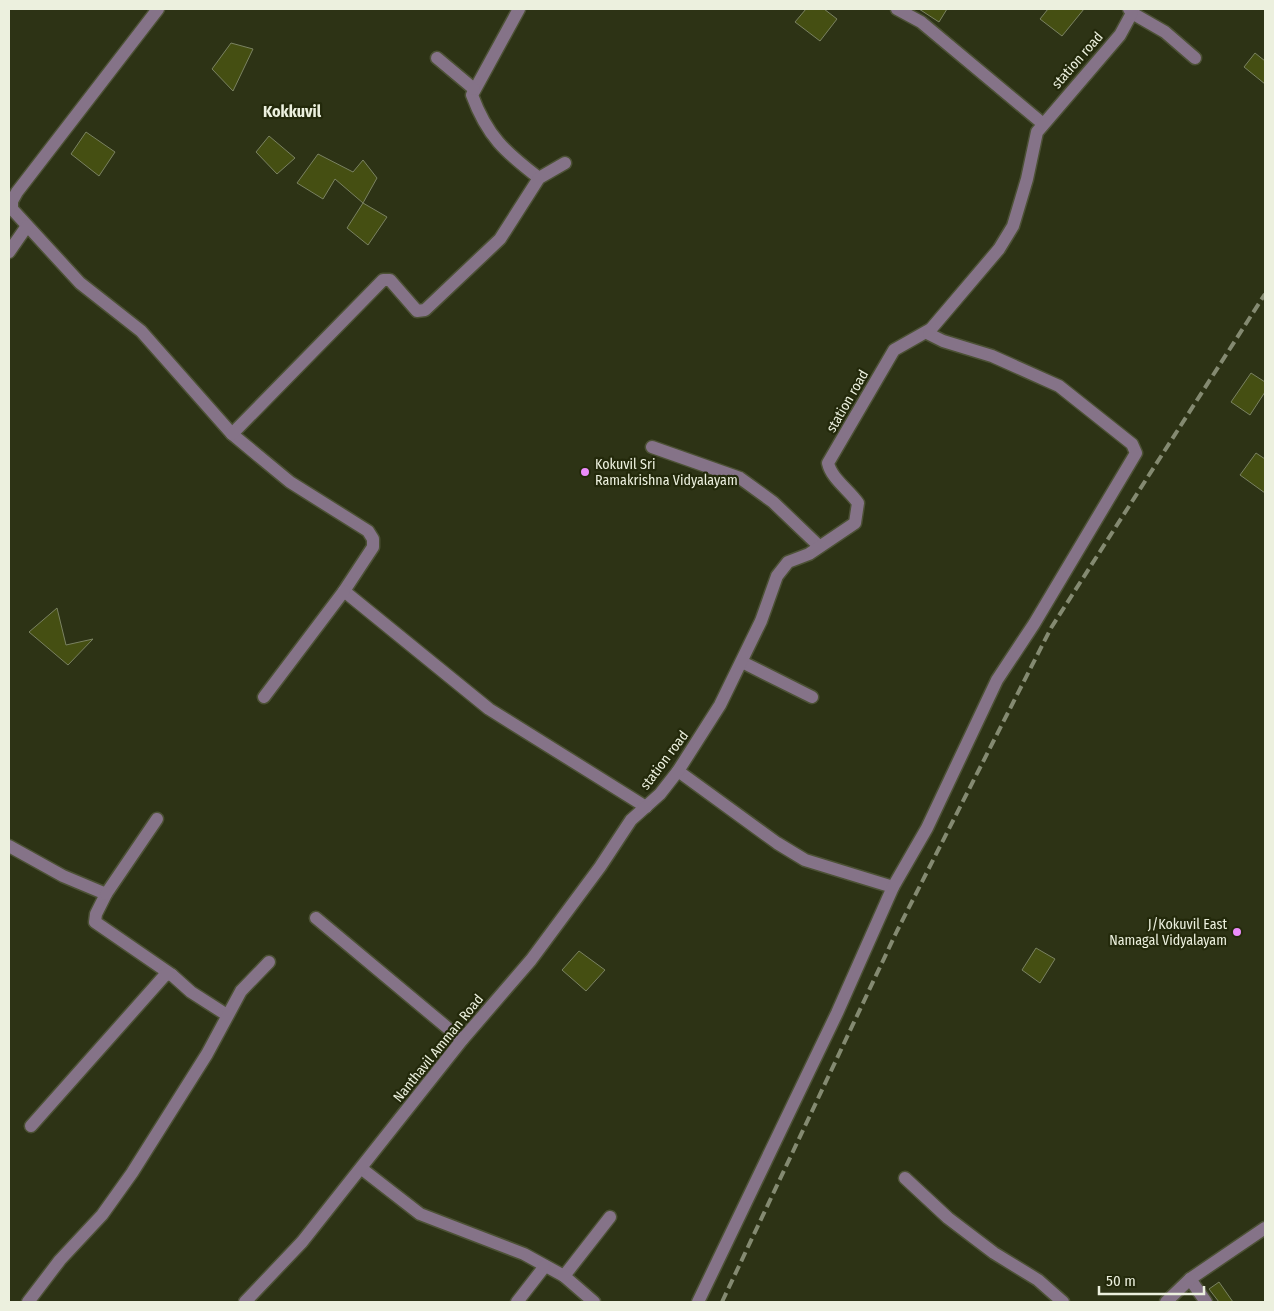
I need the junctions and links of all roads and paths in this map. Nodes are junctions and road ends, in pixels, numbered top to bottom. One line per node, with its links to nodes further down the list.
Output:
1 (158, 9): 11 (street)
2 (519, 9): 7 (street)
3 (897, 9): 8 (street)
4 (1131, 11): 6 (street); 8 (street, station road)
5 (437, 58): 7 (street)
6 (1195, 58)
7 (474, 89): 10 (street)
8 (1042, 123): 13 (street, station road)
9 (565, 163): 10 (street)
10 (539, 178): 14 (street)
11 (27, 226): 12 (street); 14 (street)
12 (9, 252)
13 (931, 329): 16 (street, station road); 25 (street)
14 (232, 434): 17 (street)
15 (652, 447): 16 (street)
16 (820, 546): 18 (street, station road)
17 (344, 591): 20 (street); 22 (street)
18 (742, 662): 19 (street); 21 (street, station road)
19 (812, 696)
20 (264, 697)
21 (678, 771): 22 (street, station road); 25 (street)
22 (646, 807): 31 (street, Nanthavil Amman Road)
23 (157, 819): 26 (street)
24 (9, 846): 26 (street)
25 (893, 887): 44 (street)
26 (106, 894): 29 (street)
27 (316, 918): 31 (street)
28 (269, 962): 30 (street)
29 (172, 975): 30 (street); 32 (street)
30 (227, 1015): 40 (street)
31 (462, 1040): 33 (street, Nanthavil Amman Road)
32 (31, 1126)
33 (362, 1169): 37 (street); 41 (street, Nanthavil Amman Road)
34 (905, 1178): 45 (street)
35 (610, 1217): 38 (street)
36 (1265, 1228): 39 (street)
37 (545, 1266): 38 (street); 42 (street)
38 (564, 1276): 43 (street)
39 (1190, 1279): 46 (street); 47 (street)
40 (28, 1302)
41 (245, 1302)
42 (517, 1302)
43 (594, 1302)
44 (698, 1302)
45 (1063, 1302)
46 (1166, 1302)
47 (1206, 1302)

